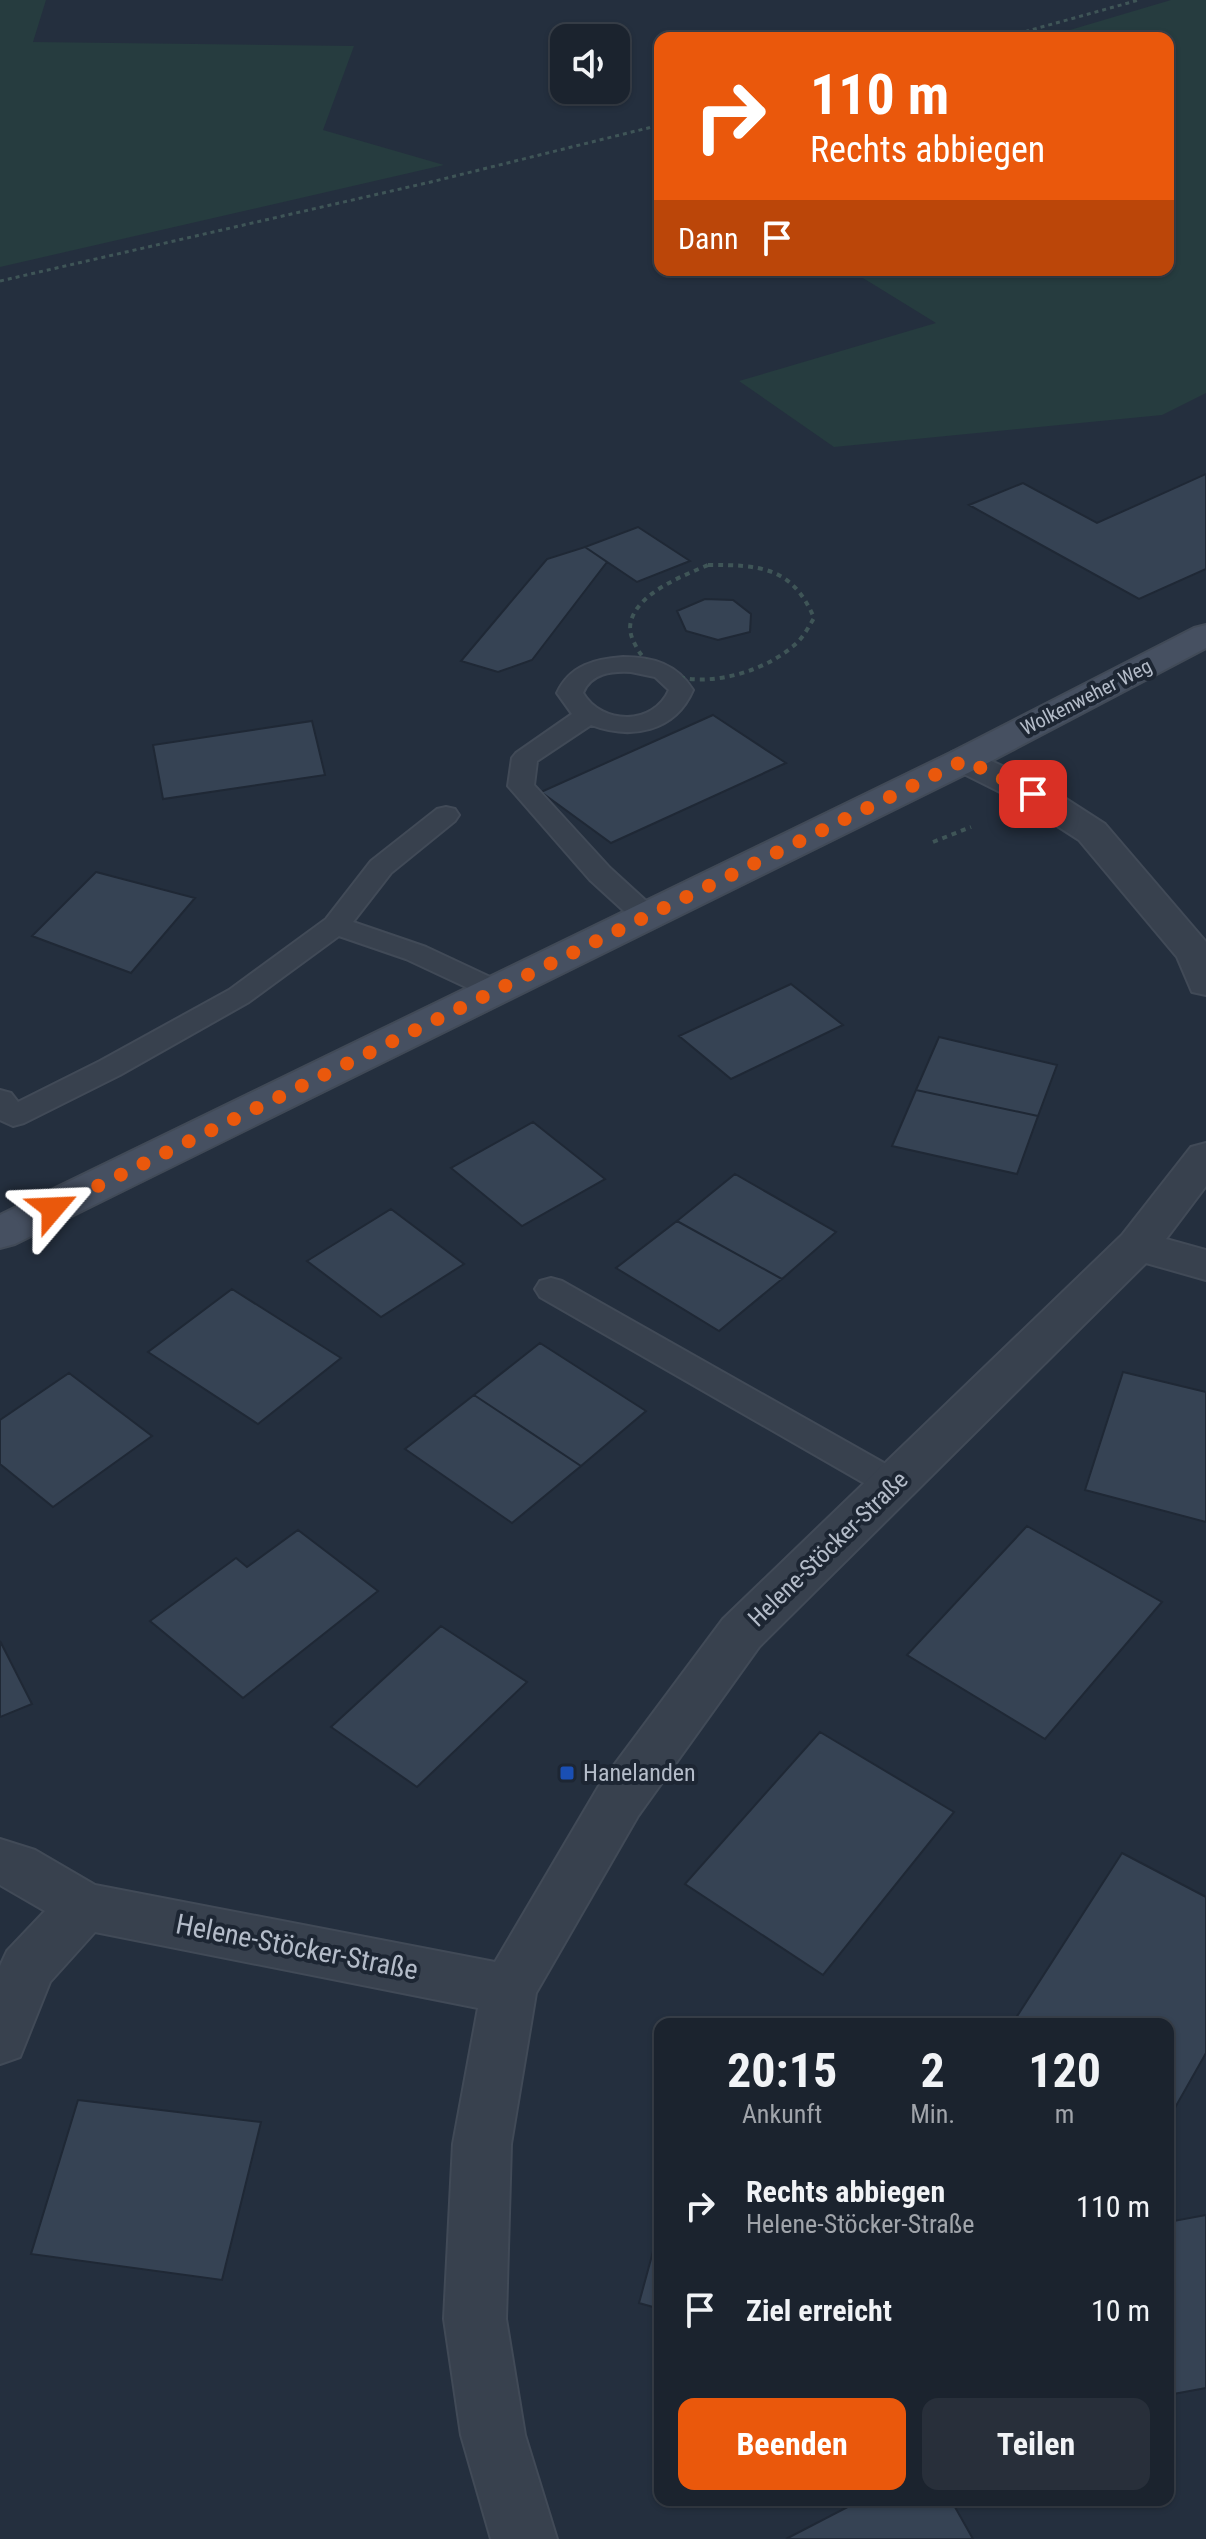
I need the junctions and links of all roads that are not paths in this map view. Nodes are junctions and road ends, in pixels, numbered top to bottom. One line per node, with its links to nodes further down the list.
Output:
1 (1206, 635): 3 (street, Wolkenweher Weg)
2 (587, 716): 2 (lane); 5 (lane)
3 (965, 760): 5 (street, Wolkenweher Weg); 7 (street)
4 (446, 815): 6 (lane)
5 (646, 916): 8 (street, Wolkenweher Weg)
6 (336, 925): 8 (lane); 9 (lane)
7 (1206, 983)
8 (495, 990): 11 (street, Wolkenweher Weg)
9 (0, 1100)
10 (1206, 1157): 12 (street, Helene-Stöcker-Straße)
11 (0, 1233)
12 (1137, 1246): 13 (street); 15 (street, Helene-Stöcker-Straße)
13 (1206, 1265)
14 (551, 1289): 15 (lane)
15 (895, 1485): 18 (street, Helene-Stöcker-Straße)
16 (0, 1862): 17 (street, Helene-Stöcker-Straße)
17 (84, 1906): 18 (street, Helene-Stöcker-Straße); 19 (street)
18 (509, 1989): 20 (street, Helene-Stöcker-Straße)
19 (0, 2039)
20 (524, 2539)

